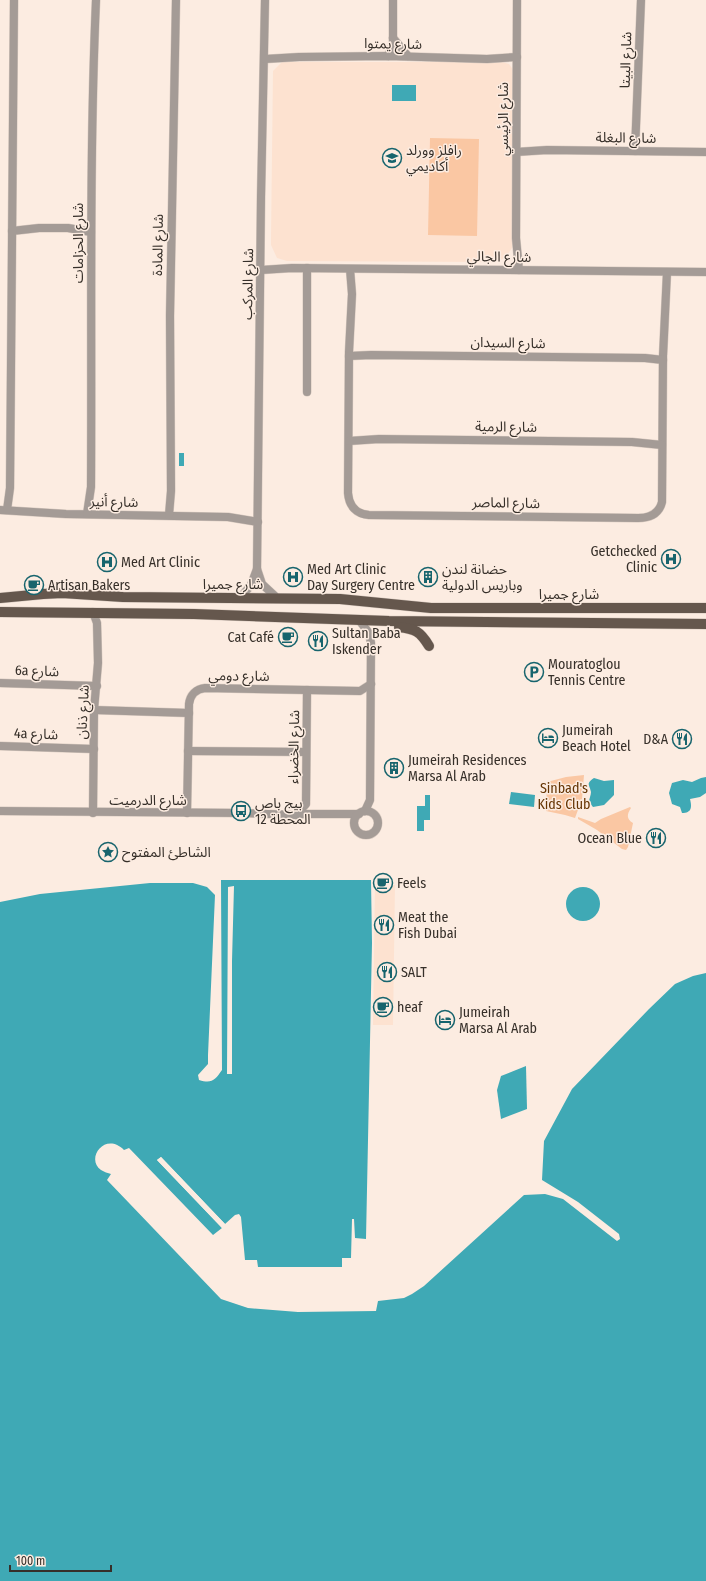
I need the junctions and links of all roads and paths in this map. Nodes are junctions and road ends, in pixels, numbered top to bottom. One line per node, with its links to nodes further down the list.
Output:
1 (14, 0): 16 (street)
2 (96, 0): 17 (street, شارع الحزامات)
3 (176, 0): 31 (street, شارع المادة)
4 (265, 0): 9 (street, شارع المركب)
5 (393, 0): 8 (street)
6 (517, 0): 12 (street, شارع الرئيسي)
7 (641, 0): 14 (street, شارع البيتا)
8 (393, 38): 10 (street); 11 (street)
9 (265, 56): 10 (street, شارع يمتوا); 18 (street, شارع المركب)
10 (388, 56): 11 (street, شارع يمتوا)
11 (408, 56): 12 (street, شارع يمتوا)
12 (516, 60): 13 (street, شارع الرئيسي)
13 (516, 149): 14 (street, شارع البغلة); 21 (street, شارع الرئيسي)
14 (638, 151): 15 (street, شارع البغلة)
15 (706, 152)
16 (12, 227): 17 (street); 29 (street)
17 (91, 229): 30 (street, شارع الحزامات)
18 (261, 267): 19 (street, شارع الجالي); 32 (street, شارع المركب)
19 (307, 268): 20 (street, شارع الجالي); 26 (street)
20 (353, 269): 21 (street, شارع الجالي); 24 (street, شارع الماصر)
21 (516, 270): 22 (street, شارع الجالي)
22 (664, 272): 23 (street, شارع الجالي); 25 (street, شارع الماصر)
23 (706, 272)
24 (349, 354): 25 (street, شارع السيدان); 27 (street, شارع الماصر)
25 (663, 358): 28 (street, شارع الماصر)
26 (307, 392)
27 (349, 438): 28 (street, شارع الرمية); 28 (street, شارع الماصر)
28 (662, 442)
29 (7, 510): 30 (street, شارع أنير)
30 (90, 514): 31 (street, شارع أنير)
31 (171, 515): 32 (street, شارع أنير)
32 (258, 518): 33 (street, شارع المركب)
33 (257, 569): 35 (street, شارع المركب); 36 (street, شارع المركب)
34 (0, 598): 35 (main road, شارع جميرا)
35 (240, 598): 36 (main road, شارع جميرا)
36 (277, 598): 37 (main road, شارع جميرا)
37 (414, 607): 38 (main road, شارع جميرا); 43 (main road)
38 (472, 608): 39 (main road, شارع جميرا); 44 (main road)
39 (706, 608)
40 (0, 612): 41 (main road, شارع جميرا)
41 (94, 612): 42 (main road, شارع جميرا); 51 (street, شارع ذنان)
42 (359, 620): 43 (main road, شارع جميرا); 50 (street)
43 (373, 621): 44 (main road, شارع جميرا); 48 (main road)
44 (430, 622): 45 (main road, شارع جميرا)
45 (559, 623): 46 (main road, شارع جميرا); 47 (main road)
46 (706, 624)
47 (568, 632)
48 (429, 646)
49 (0, 683): 51 (street, 6a شارع)
50 (371, 684): 53 (street); 54 (street)
51 (97, 686): 55 (street, شارع ذنان)
52 (307, 690): 53 (street, شارع دومي); 56 (street, شارع دومي); 60 (street, شارع الخضراء)
53 (360, 691): 54 (street)
54 (371, 698): 65 (street)
55 (94, 710): 56 (street); 58 (street, شارع ذنان)
56 (189, 713): 59 (street, شارع دومي)
57 (0, 746): 58 (street, 4a شارع)
58 (94, 749): 63 (street, شارع ذنان)
59 (188, 751): 60 (street); 64 (street, شارع دومي)
60 (306, 752): 61 (street, شارع الخضراء)
61 (306, 804): 66 (street, شارع الخضراء); 67 (street, شارع الخضراء)
62 (0, 811): 63 (street, شارع الدرميت)
63 (92, 813): 64 (street, شارع الدرميت)
64 (187, 813): 67 (street, شارع الدرميت)
65 (362, 813): 66 (street, شارع الدرميت); 68 (street); 68 (street, شارع الدرميت)
66 (315, 814): 67 (street, شارع الدرميت)
67 (296, 815): 68 (street, شارع الدرميت)
68 (355, 824)

